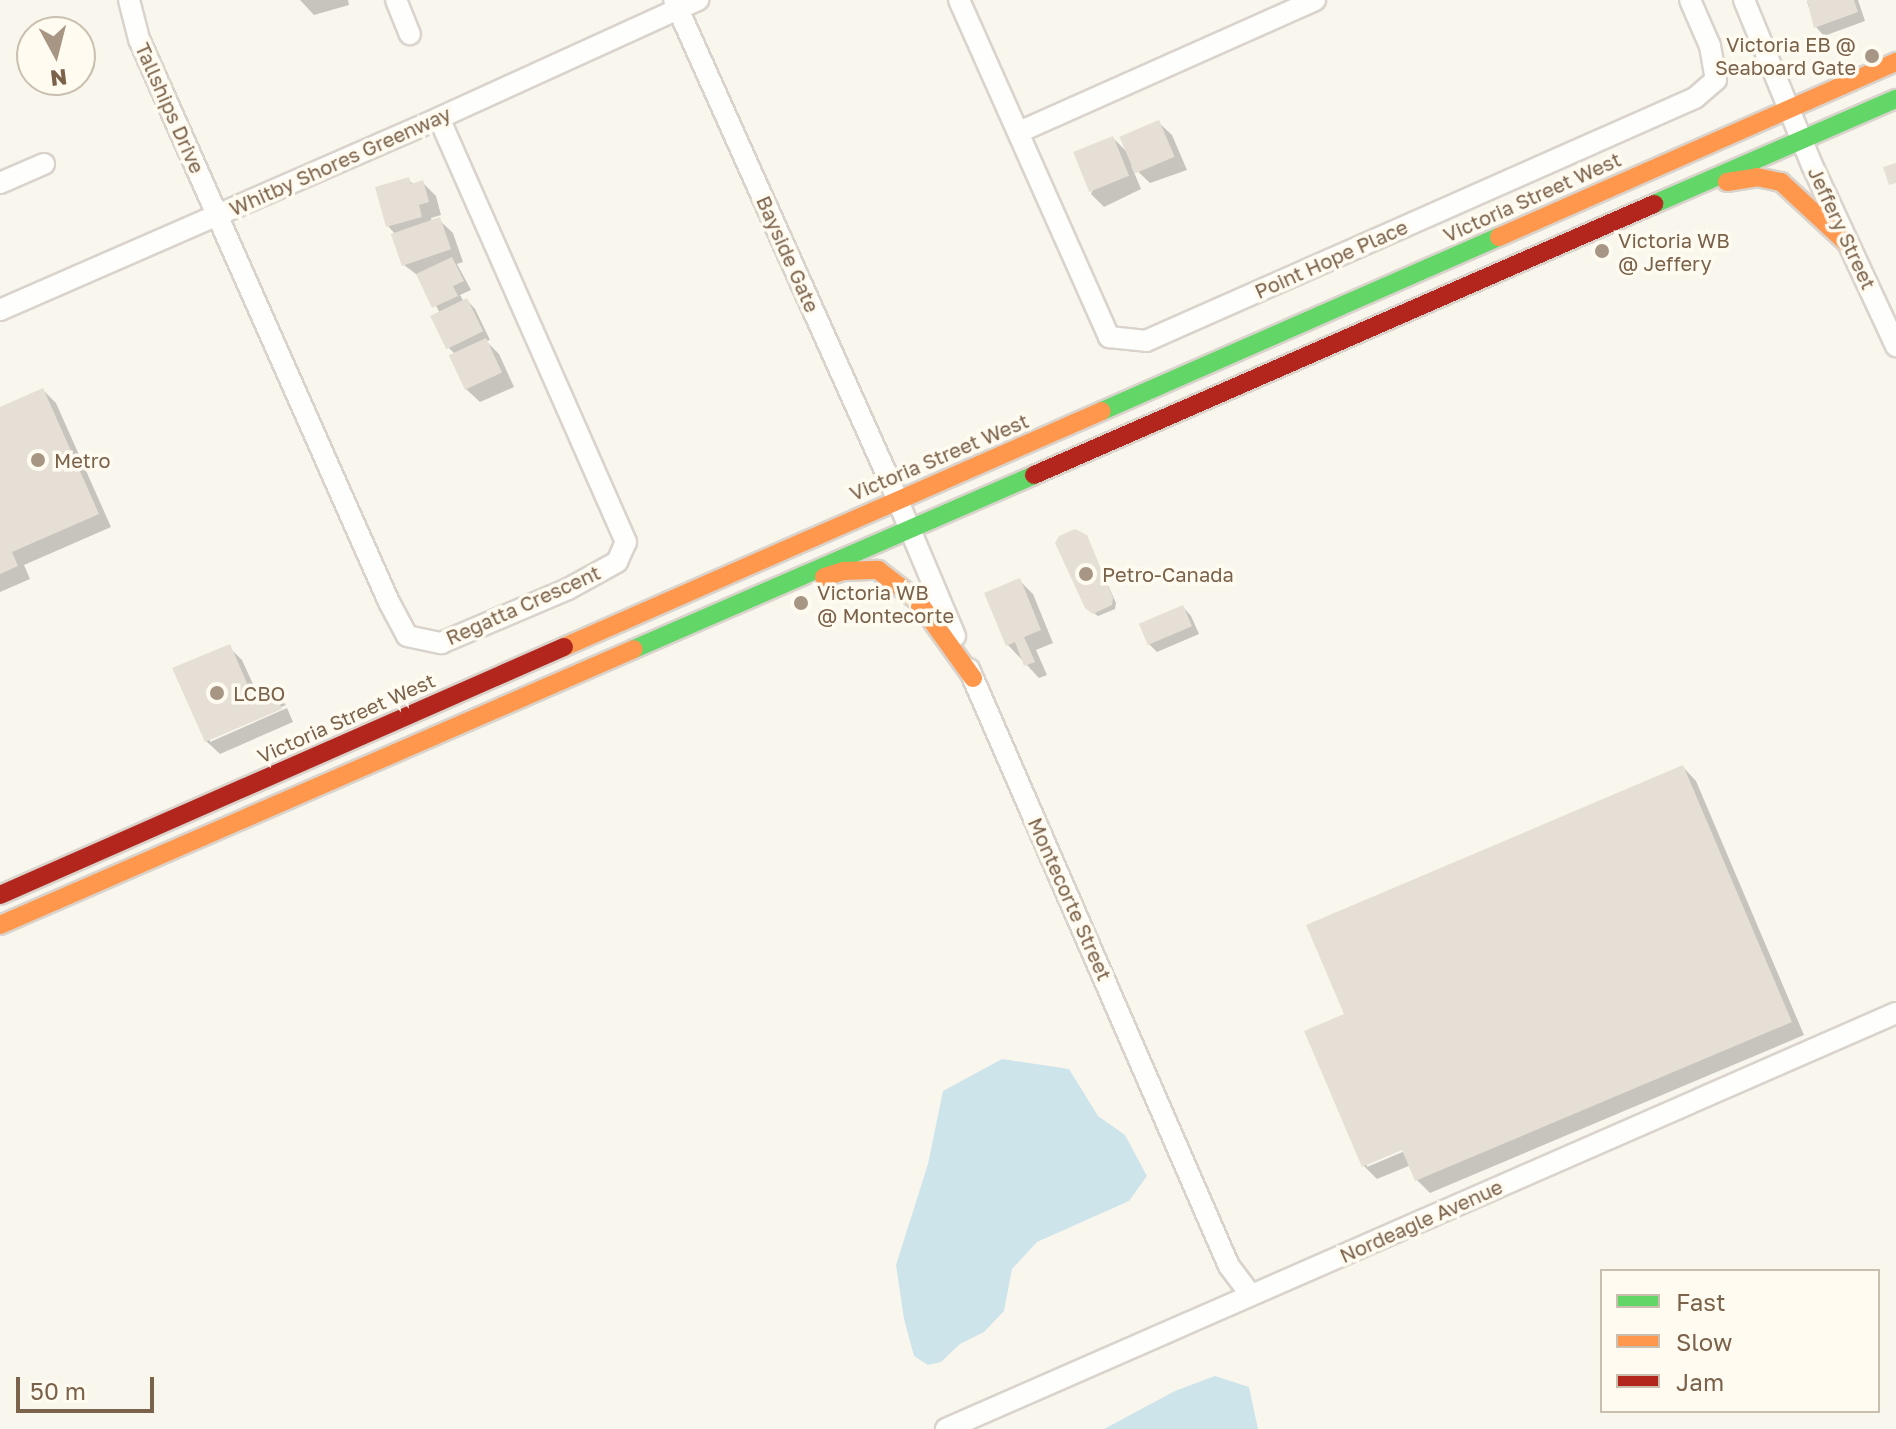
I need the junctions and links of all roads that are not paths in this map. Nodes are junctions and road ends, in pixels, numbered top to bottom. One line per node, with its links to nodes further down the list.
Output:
1 (129, 0): 19 (street, Tallships Drive)
2 (396, 0): 9 (street)
3 (698, 0): 8 (street, Whitby Shores Greenway)
4 (959, 0): 14 (street, Point Hope Place)
5 (1315, 0): 14 (street)
6 (1690, 0): 14 (street, Point Hope Place)
7 (1744, 0): 12 (street, Jeffery Street)
8 (676, 4): 13 (street, Whitby Shores Greenway); 23 (street, Bayside Gate)
9 (410, 34)
10 (1896, 62): 12 (main road, Victoria Street West)
11 (1896, 99): 15 (main road)
12 (1790, 109): 15 (street, Jeffery Street); 23 (main road, Victoria Street West)
13 (439, 118): 19 (street, Whitby Shores Greenway); 19 (street, Regatta Crescent)
14 (1019, 132)
15 (1803, 140): 18 (main road); 20 (street, Jeffery Street)
16 (44, 164): 17 (street)
17 (0, 183)
18 (1698, 187): 20 (main road); 24 (main road)
19 (217, 215): 21 (street, Whitby Shores Greenway)
20 (1850, 246): 22 (street, Jeffery Street)
21 (0, 310)
22 (1896, 346)
23 (896, 500): 24 (street, Montecorte Street); 27 (main road, Victoria Street West)
24 (908, 528): 25 (main road); 26 (street, Montecorte Street)
25 (734, 603): 26 (main road); 28 (main road)
26 (973, 678): 30 (street, Montecorte Street)
27 (0, 895)
28 (0, 925)
29 (1896, 1013): 30 (street, Nordeagle Avenue)
30 (1251, 1295): 31 (street, Nordeagle Avenue)
31 (946, 1429)

